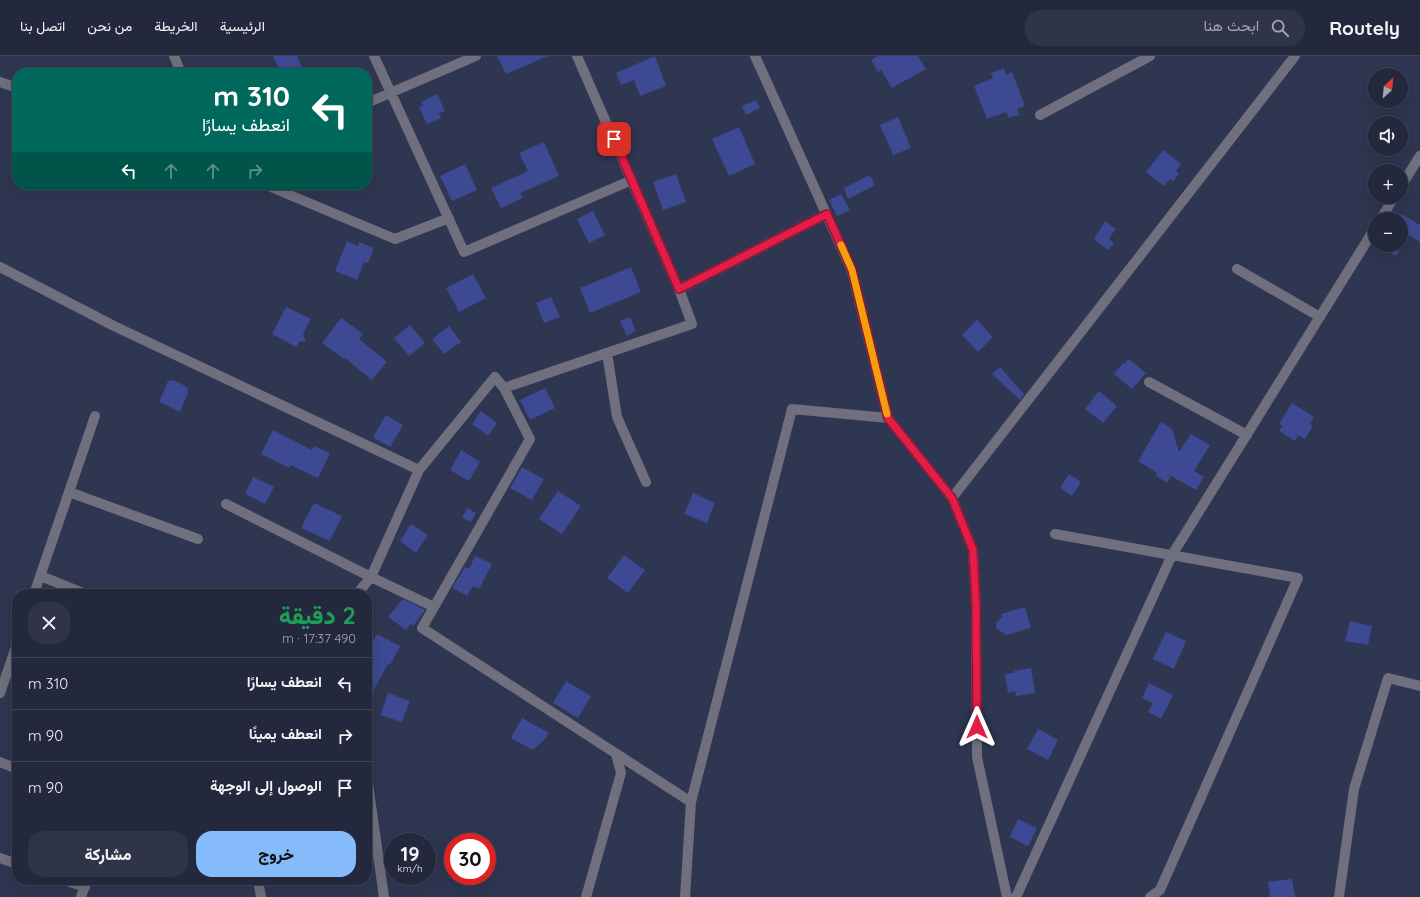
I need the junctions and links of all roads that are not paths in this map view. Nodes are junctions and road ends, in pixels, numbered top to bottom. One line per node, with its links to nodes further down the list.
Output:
1 (174, 56): 8 (street)
2 (374, 56): 11 (street)
3 (476, 56): 11 (street)
4 (577, 56): 16 (street)
5 (755, 56): 18 (street)
6 (1150, 56): 13 (street)
7 (1295, 56): 34 (street)
8 (179, 68)
9 (0, 82): 10 (street)
10 (12, 86)
11 (391, 93): 12 (street); 19 (street)
12 (372, 101)
13 (1040, 115)
14 (1420, 156): 15 (street)
15 (1408, 175)
16 (632, 180): 19 (street); 23 (street)
17 (278, 190): 19 (street)
18 (827, 214): 23 (street); 29 (street)
19 (449, 218)
20 (1368, 239): 24 (street)
21 (0, 267): 31 (street)
22 (1237, 269): 24 (street)
23 (679, 289): 25 (street)
24 (1320, 317): 30 (street)
25 (607, 353): 27 (street); 32 (street)
26 (1149, 382): 30 (street)
27 (504, 388): 31 (street); 44 (street)
28 (95, 416): 33 (street)
29 (888, 418): 34 (street); 51 (street)
30 (1247, 434): 38 (street)
31 (419, 470): 40 (street)
32 (646, 482)
33 (69, 492): 37 (street); 39 (street)
34 (952, 498): 60 (street)
35 (226, 504): 40 (street)
36 (1055, 534): 38 (street)
37 (198, 539)
38 (1172, 555): 61 (street); 62 (street)
39 (40, 576): 41 (street); 42 (street)
40 (371, 577): 43 (street); 44 (street)
41 (36, 589)
42 (72, 589)
43 (361, 589)
44 (434, 607): 48 (street)
45 (12, 670): 47 (street)
46 (1420, 686): 63 (street)
47 (0, 693)
48 (616, 754): 51 (street); 58 (street)
49 (0, 762): 50 (street)
50 (12, 767)
51 (691, 802): 59 (street)
52 (372, 812): 57 (street)
53 (0, 858): 54 (street)
54 (12, 862)
55 (259, 885): 56 (street)
56 (261, 897)
57 (384, 897)
58 (586, 897)
59 (685, 897)
60 (1008, 897)
61 (1016, 897)
62 (1150, 897)
63 (1339, 897)

